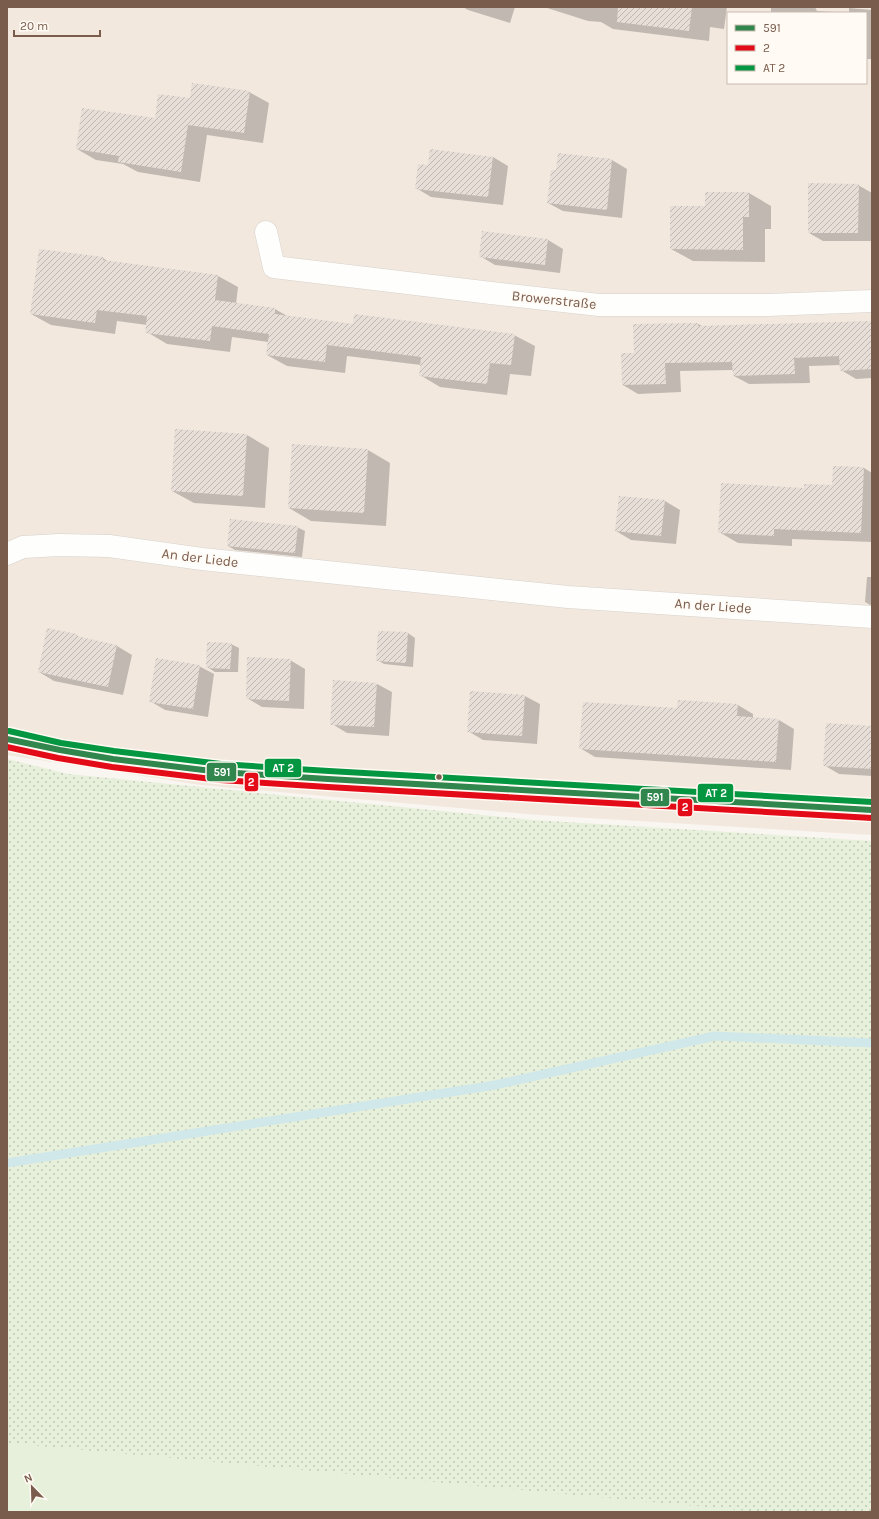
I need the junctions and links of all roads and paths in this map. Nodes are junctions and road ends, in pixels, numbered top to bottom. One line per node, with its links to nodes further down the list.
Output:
1 (266, 232): 2 (street, Browerstraße)
2 (872, 301)
3 (7, 554): 4 (street, An der Liede)
4 (872, 617)
5 (7, 739): 6 (street)
6 (872, 810)

